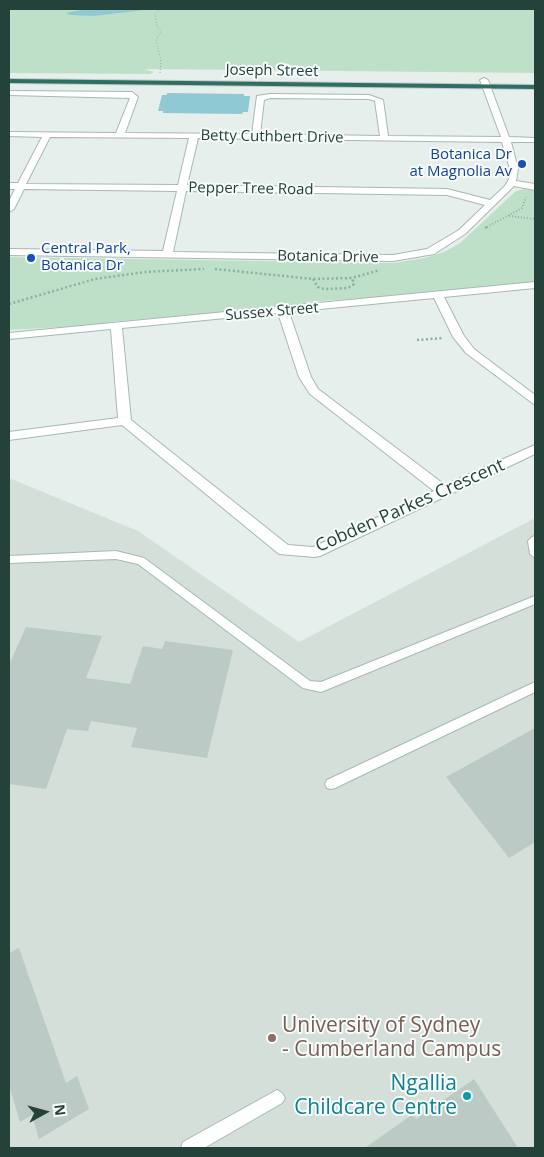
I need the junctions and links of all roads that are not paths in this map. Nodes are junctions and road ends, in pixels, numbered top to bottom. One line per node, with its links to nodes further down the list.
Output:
1 (9, 75): 4 (highway, Joseph Street)
2 (535, 80): 4 (highway, Joseph Street)
3 (9, 81): 4 (highway, Joseph Street)
4 (485, 83): 5 (highway, Joseph Street); 13 (street)
5 (535, 87)
6 (9, 93): 9 (street)
7 (9, 134): 8 (street, Betty Cuthbert Drive)
8 (47, 134): 9 (street, Betty Cuthbert Drive); 17 (street)
9 (120, 134): 10 (street, Betty Cuthbert Drive)
10 (194, 136): 11 (street, Betty Cuthbert Drive); 19 (street)
11 (256, 136): 12 (street, Betty Cuthbert Drive); 12 (street)
12 (384, 138): 13 (street, Betty Cuthbert Drive)
13 (506, 140): 14 (street, Betty Cuthbert Drive); 15 (street)
14 (535, 140)
15 (511, 185): 18 (street); 20 (street, Botanica Drive)
16 (9, 186): 17 (street, Pepper Tree Road)
17 (20, 186): 19 (street, Pepper Tree Road); 21 (street)
18 (535, 187)
19 (183, 188): 20 (street, Pepper Tree Road); 23 (street)
20 (492, 204): 23 (street, Botanica Drive)
21 (9, 209)
22 (9, 252): 23 (street, Botanica Drive)
23 (168, 255)
24 (535, 286): 25 (street, Sussex Street)
25 (438, 296): 26 (street, Sussex Street); 29 (street)
26 (283, 311): 27 (street, Sussex Street); 33 (street)
27 (116, 326): 28 (street, Sussex Street); 30 (street)
28 (9, 336)
29 (535, 401)
30 (125, 421): 31 (street); 33 (street, Cobden Parkes Crescent)
31 (9, 436)
32 (535, 449): 33 (street, Cobden Parkes Crescent)
33 (445, 492)
34 (535, 539): 35 (lane)
35 (535, 554)
36 (9, 560): 37 (lane)
37 (535, 600)
38 (535, 687): 39 (lane)
39 (331, 784)
40 (277, 1098): 41 (lane)
41 (189, 1148)

